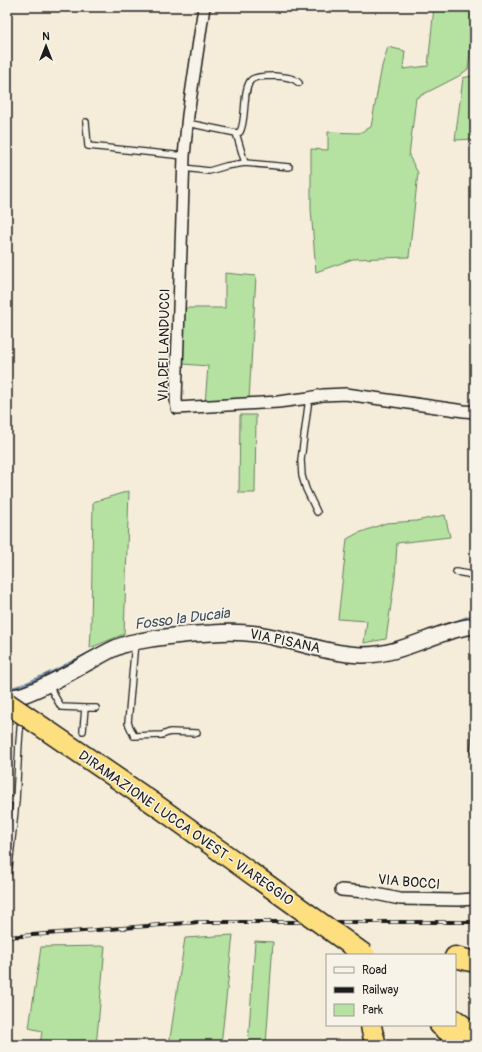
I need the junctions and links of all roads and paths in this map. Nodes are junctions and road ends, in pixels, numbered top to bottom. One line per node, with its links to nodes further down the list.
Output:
1 (204, 7): 4 (street, VIA DEI LANDUCCI)
2 (299, 83): 5 (lane)
3 (86, 122): 6 (lane)
4 (188, 123): 5 (lane); 6 (street, VIA DEI LANDUCCI)
5 (236, 133): 7 (lane)
6 (184, 156): 9 (street, VIA DEI LANDUCCI)
7 (245, 163): 8 (lane); 9 (lane)
8 (290, 167)
9 (184, 168): 10 (street, VIA DEI LANDUCCI)
10 (309, 398): 11 (street, VIA DEI LANDUCCI); 12 (lane)
11 (475, 412)
12 (317, 512)
13 (456, 572): 14 (lane)
14 (475, 578): 15 (lane)
15 (475, 626): 16 (main road, VIA PISANA)
16 (135, 642): 17 (main road, VIA PISANA); 23 (lane)
17 (48, 684): 19 (main road, VIA PISANA); 20 (lane)
18 (7, 698): 19 (main road, VIA PISANA)
19 (17, 705): 27 (lane); 31 (highway, DIRAMAZIONE LUCCA OVEST - VIAREGGIO); 32 (highway, DIRAMAZIONE LUCCA OVEST - VIAREGGIO, bridge)
20 (85, 708): 21 (lane); 22 (lane)
21 (96, 708)
22 (83, 732)
23 (197, 733)
24 (475, 737): 25 (lane)
25 (475, 750)
26 (7, 799): 27 (lane)
27 (16, 801): 28 (lane)
28 (7, 876)
29 (341, 890): 30 (street, VIA BOCCI)
30 (475, 899)
31 (343, 954)
32 (364, 954)
33 (456, 957): 34 (highway)
34 (475, 962)
35 (456, 1021): 38 (highway)
36 (371, 1026): 39 (highway)
37 (441, 1026): 40 (highway)
38 (475, 1035)
39 (376, 1045)
40 (465, 1045)

